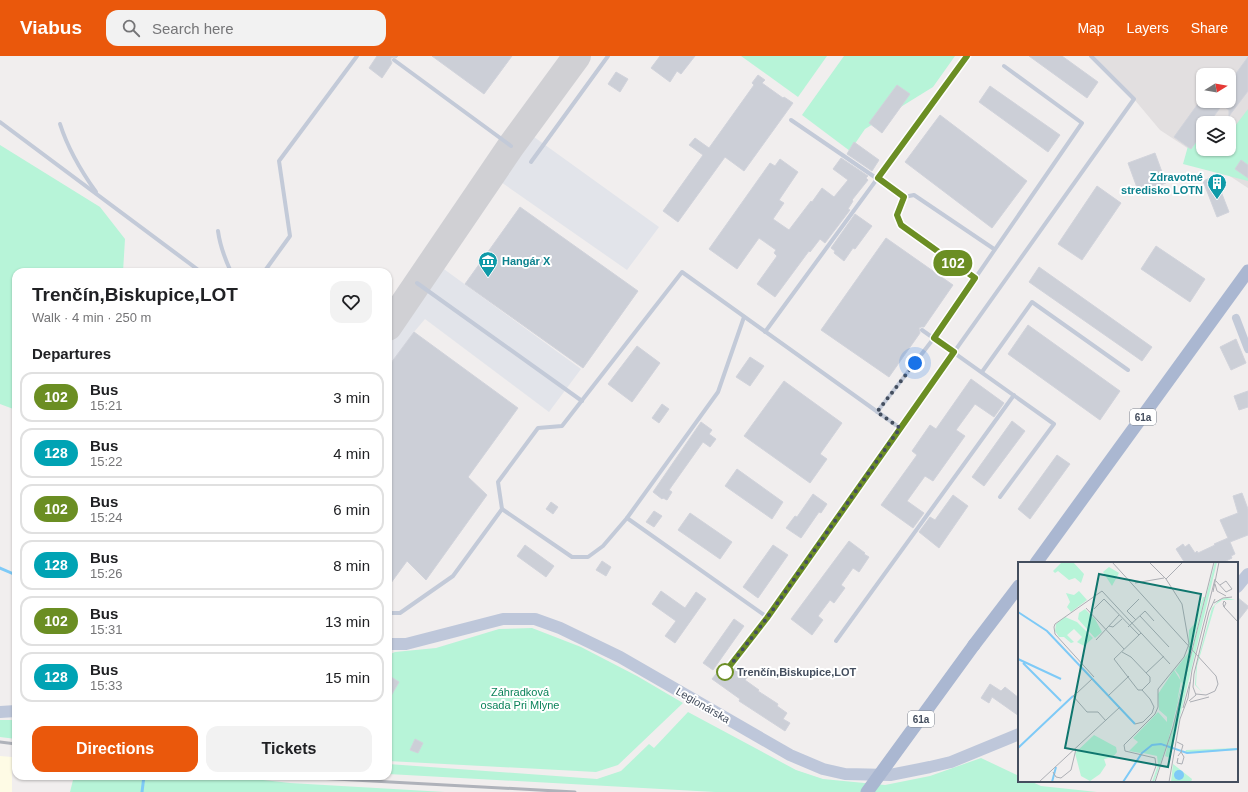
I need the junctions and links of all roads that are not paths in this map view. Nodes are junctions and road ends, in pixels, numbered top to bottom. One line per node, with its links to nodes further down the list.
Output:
1 (357, 56): 21 (lane)
2 (608, 56): 13 (lane)
3 (967, 56): 14 (lane)
4 (1091, 56): 31 (lane)
5 (394, 60): 12 (lane)
6 (1004, 66): 18 (lane)
7 (791, 120): 14 (lane)
8 (0, 122): 11 (lane)
9 (60, 124): 15 (lane)
10 (0, 128): 11 (lane)
11 (9, 129): 15 (lane)
12 (511, 146)
13 (531, 162)
14 (878, 178): 16 (lane); 28 (lane)
15 (99, 196): 19 (lane)
16 (904, 197): 18 (lane); 23 (lane)
17 (218, 232): 20 (lane)
18 (994, 249): 23 (lane)
19 (196, 268)
20 (229, 268)
21 (267, 268)
22 (1248, 271): 41 (main road, 61a)
23 (975, 278): 29 (lane)
24 (417, 283): 35 (lane)
25 (744, 318): 28 (lane); 35 (lane); 40 (lane)
26 (1236, 318): 30 (street)
27 (922, 330): 29 (lane)
28 (765, 332): 36 (lane)
29 (934, 338): 31 (lane); 36 (lane)
30 (1248, 349)
31 (954, 352): 33 (lane); 37 (lane)
32 (1128, 370): 33 (lane)
33 (982, 372): 34 (lane)
34 (1014, 396): 38 (lane); 47 (lane)
35 (582, 401): 39 (lane)
36 (877, 412): 37 (lane)
37 (900, 428): 46 (lane)
38 (1000, 497)
39 (502, 510): 40 (lane); 45 (lane)
40 (627, 518): 46 (lane)
41 (1037, 562)
42 (1248, 574): 43 (street)
43 (1238, 586)
44 (1018, 587): 53 (main road, 61a, bridge)
45 (392, 613)
46 (767, 618): 49 (lane)
47 (836, 641)
48 (392, 644): 52 (street, Legionárska)
49 (725, 672)
50 (12, 710): 51 (street)
51 (0, 712)
52 (1018, 734)
53 (867, 792)

